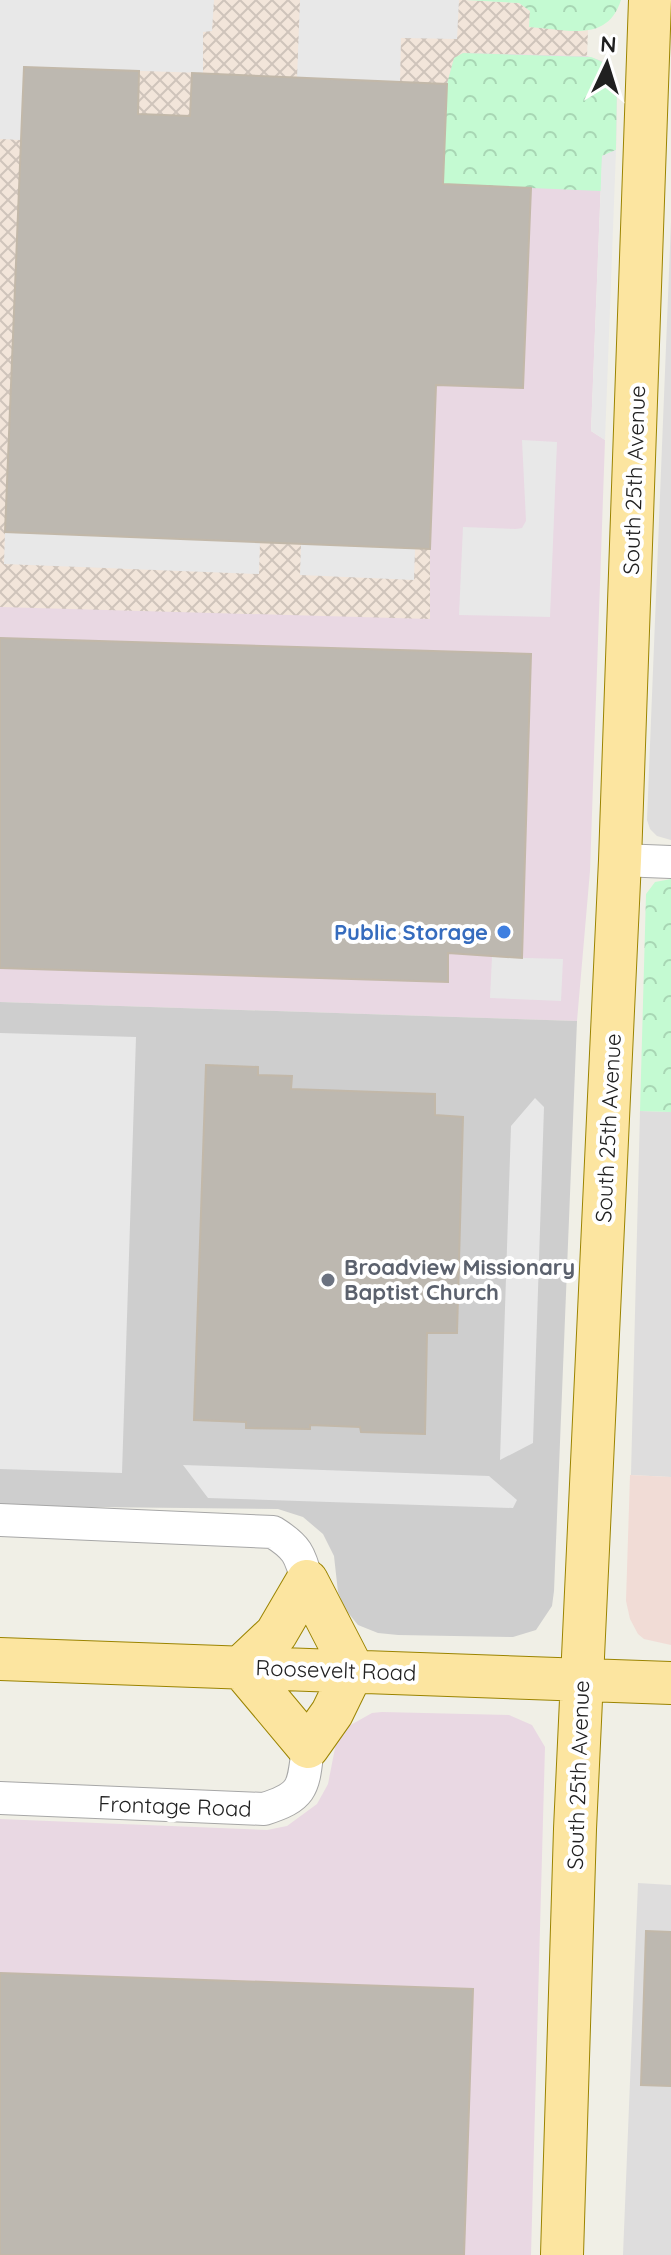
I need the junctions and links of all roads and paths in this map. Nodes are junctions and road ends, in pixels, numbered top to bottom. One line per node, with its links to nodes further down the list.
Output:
1 (650, 0): 2 (main road, South 25th Avenue)
2 (660, 54): 3 (main road, South 25th Avenue)
3 (620, 860): 4 (street); 10 (main road, South 25th Avenue)
4 (671, 862)
5 (0, 1520): 6 (street)
6 (307, 1581): 8 (main road); 9 (main road)
7 (0, 1659): 8 (main road, Roosevelt Road)
8 (241, 1667): 9 (main road, Roosevelt Road); 12 (main road)
9 (353, 1670): 10 (main road, Roosevelt Road); 12 (main road)
10 (581, 1680): 11 (main road, Roosevelt Road); 14 (main road, South 25th Avenue)
11 (671, 1683)
12 (308, 1747): 13 (street, Frontage Road)
13 (0, 1798)
14 (562, 2255)

